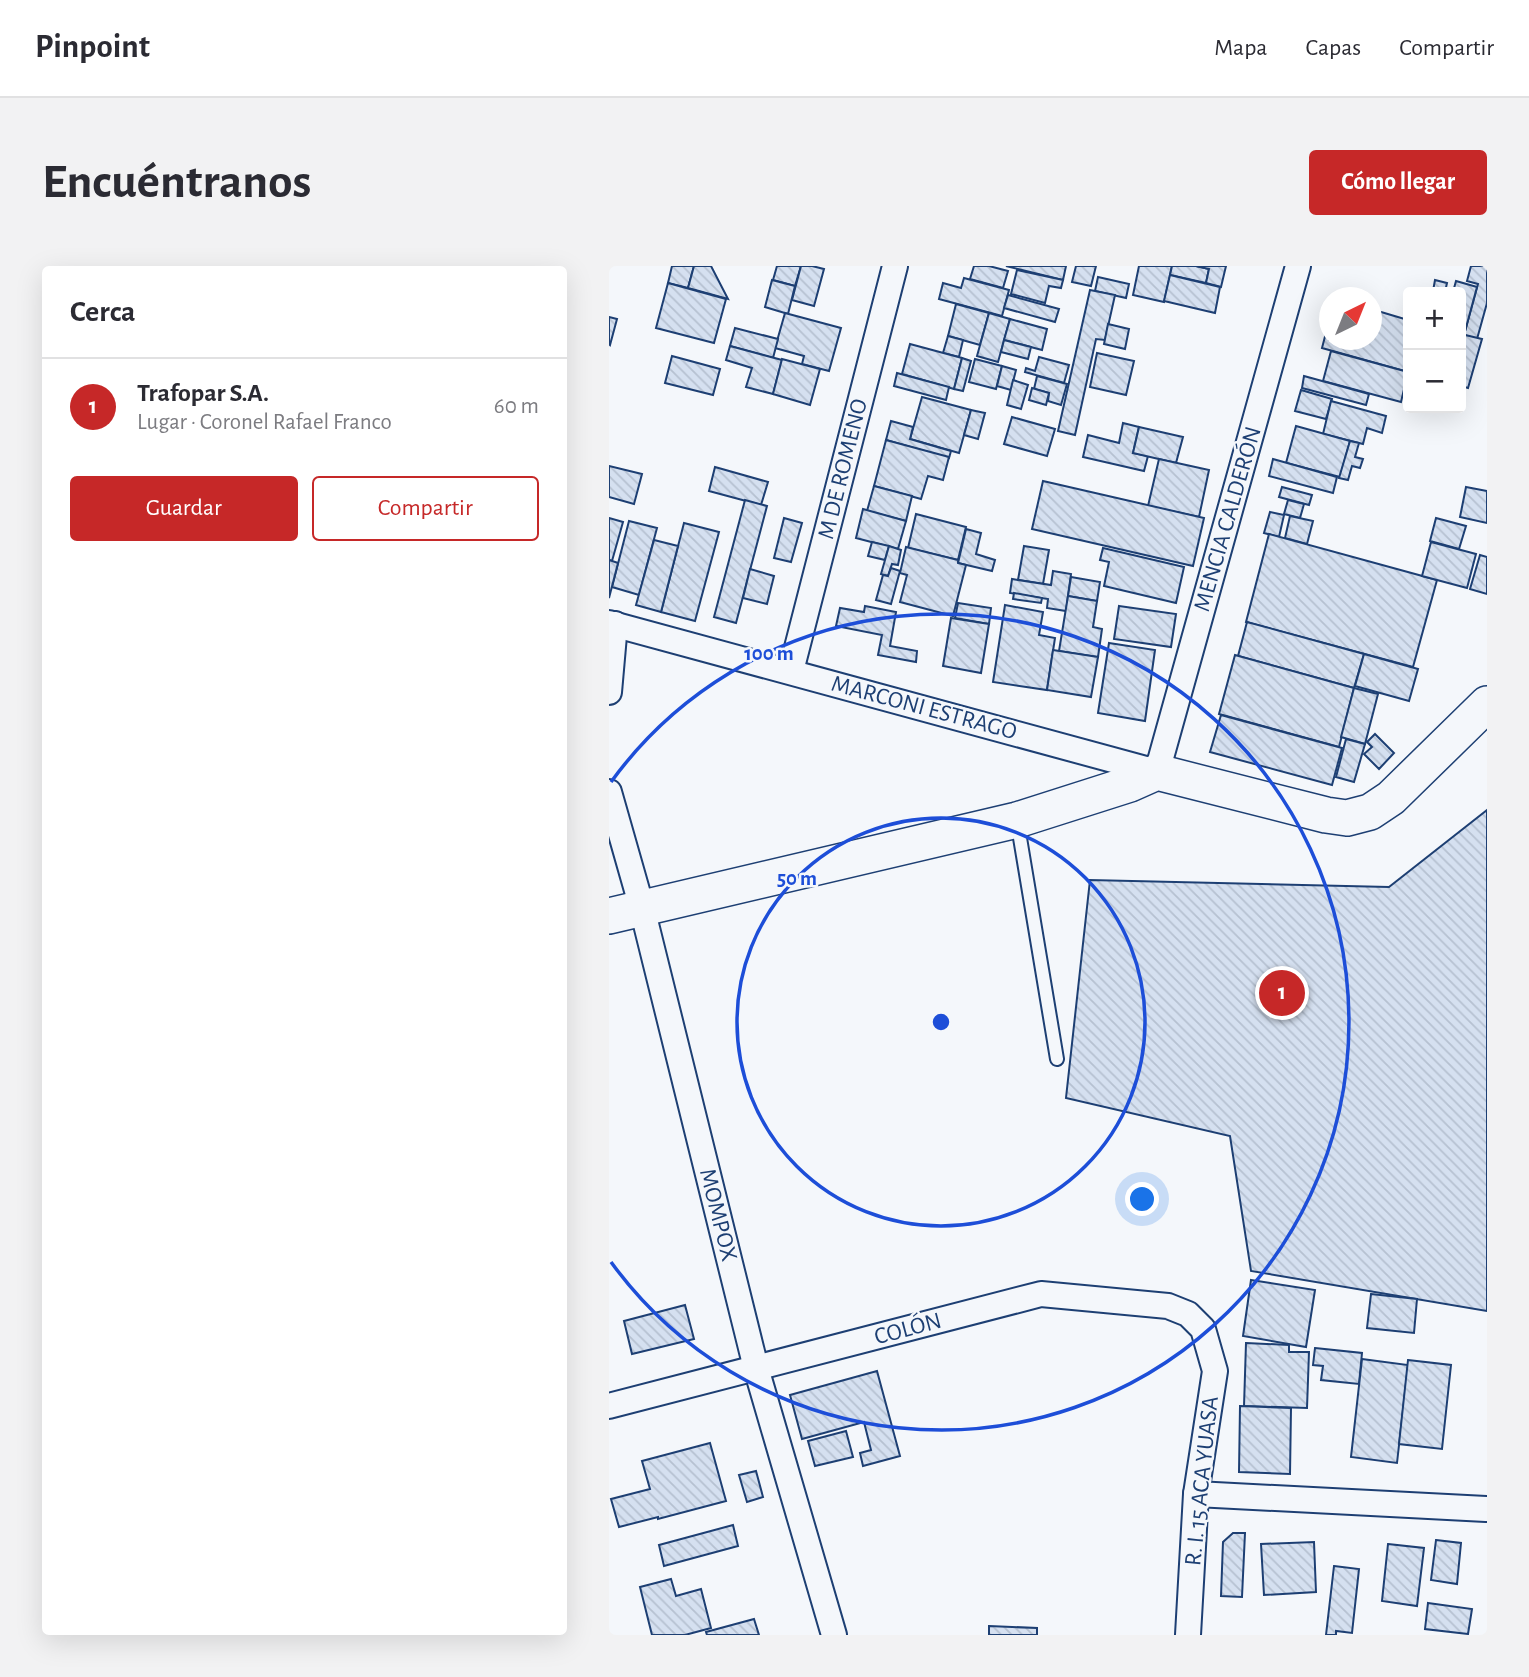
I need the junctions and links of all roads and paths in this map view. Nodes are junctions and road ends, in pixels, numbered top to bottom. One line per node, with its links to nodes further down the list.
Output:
1 (895, 266): 4 (street, M DE ROMENO)
2 (1299, 266): 7 (street, MENCIA CALDERÓN)
3 (612, 624): 4 (street, MARCONI ESTRAGO); 5 (street)
4 (791, 671): 7 (street, MARCONI ESTRAGO)
5 (609, 692)
6 (1487, 704): 7 (street)
7 (1157, 772): 9 (street)
8 (609, 792): 10 (street, MOMPOX)
9 (1017, 820): 10 (street); 12 (lane)
10 (642, 908): 11 (street); 14 (street, MOMPOX)
11 (609, 916)
12 (1057, 1059)
13 (1203, 1329): 14 (street, COLÓN); 16 (street, R. I. 15 ACA YUASA)
14 (756, 1368): 15 (street, COLÓN); 18 (street, MOMPOX)
15 (609, 1406)
16 (1196, 1494): 17 (street); 19 (street, R. I. 15 ACA YUASA)
17 (1486, 1509)
18 (834, 1635)
19 (1188, 1635)

